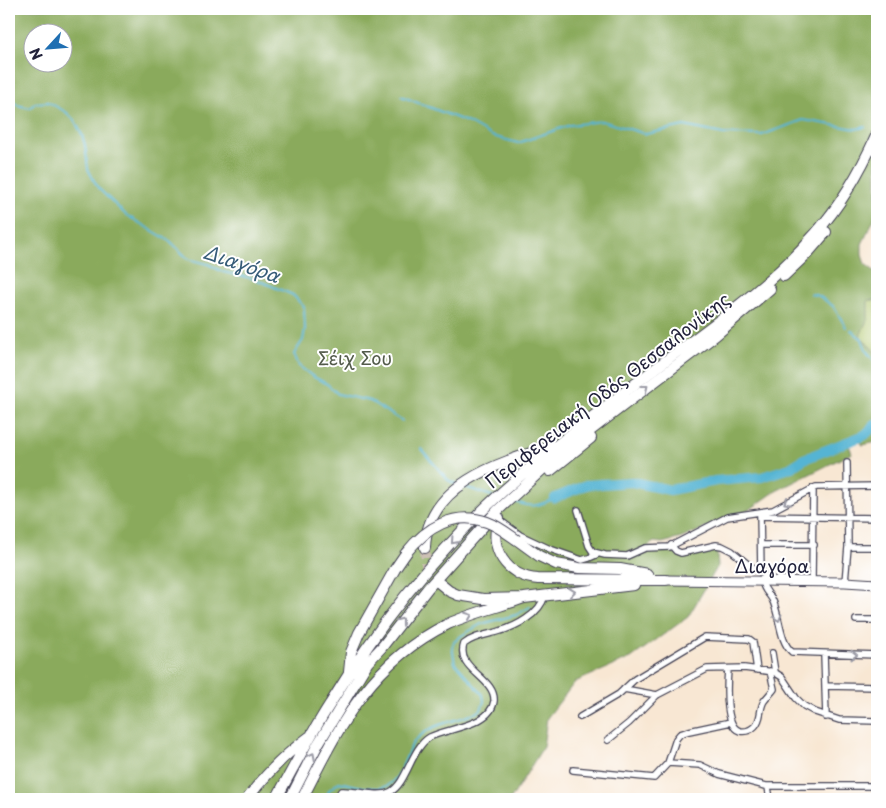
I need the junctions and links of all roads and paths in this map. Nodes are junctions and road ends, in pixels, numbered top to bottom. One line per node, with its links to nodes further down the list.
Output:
1 (877, 134): 3 (highway, Περιφερειακή Οδός Θεσσαλονίκης)
2 (877, 151): 8 (highway, Περιφερειακή Οδός Θεσσαλονίκης, one-way to 2)
3 (559, 444): 8 (highway, Περιφερειακή Οδός Θεσσαλονίκης); 20 (highway)
4 (847, 463): 5 (street)
5 (848, 486): 6 (street); 7 (street); 13 (street)
6 (877, 486)
7 (813, 488): 11 (street, one-way to 11); 12 (street)
8 (512, 495): 10 (highway, Περιφερειακή Οδός Θεσσαλονίκης)
9 (578, 510): 21 (street)
10 (497, 512): 21 (street); 23 (highway); 33 (highway, Περιφερειακή Οδός Θεσσαλονίκης, one-way to 10); 40 (highway, Περιφερειακή Οδός Θεσσαλονίκης, one-way to 40)
11 (760, 514): 12 (street); 15 (street); 16 (street)
12 (814, 516): 13 (street); 17 (street)
13 (848, 518): 14 (street); 18 (street)
14 (877, 518)
15 (671, 545): 21 (street); 22 (street)
16 (761, 545): 17 (street); 22 (street)
17 (814, 545): 26 (street)
18 (848, 547): 19 (street); 27 (street)
19 (877, 547)
20 (424, 548)
21 (598, 554)
22 (762, 577): 24 (main road, Διαγόρα); 26 (main road, Διαγόρα); 35 (street, one-way to 35)
23 (652, 579): 24 (highway); 40 (highway, bridge)
24 (666, 580): 29 (highway, one-way to 24)
25 (438, 582): 30 (highway)
26 (812, 582): 27 (main road, Διαγόρα)
27 (846, 582): 28 (main road, Διαγόρα)
28 (877, 584)
29 (545, 595): 30 (highway); 60 (street)
30 (524, 598): 45 (highway, one-way to 30)
31 (856, 620): 32 (street)
32 (877, 620)
33 (382, 647): 45 (highway); 58 (highway, Περιφερειακή Οδός Θεσσαλονίκης, one-way to 33)
34 (772, 653): 39 (street)
35 (824, 654): 36 (street, one-way to 36); 41 (street)
36 (877, 655)
37 (728, 669): 38 (street); 44 (street); 49 (street)
38 (757, 670): 39 (street); 43 (street)
39 (773, 672): 47 (street); 49 (street)
40 (348, 675): 50 (highway, Περιφερειακή Οδός Θεσσαλονίκης)
41 (825, 686): 42 (street); 47 (street)
42 (877, 687)
43 (624, 689): 44 (street); 46 (street)
44 (657, 695): 51 (street)
45 (351, 709): 59 (highway)
46 (580, 717)
47 (826, 717): 48 (street)
48 (877, 721)
49 (731, 722): 52 (street)
50 (312, 735): 56 (highway); 57 (highway, Περιφερειακή Οδός Θεσσαλονίκης)
51 (608, 740)
52 (668, 763): 53 (street); 55 (street)
53 (573, 770)
54 (877, 786): 55 (street)
55 (768, 787): 61 (street)
56 (247, 799)
57 (276, 799)
58 (290, 799)
59 (302, 799)
60 (336, 799)
61 (770, 799)

